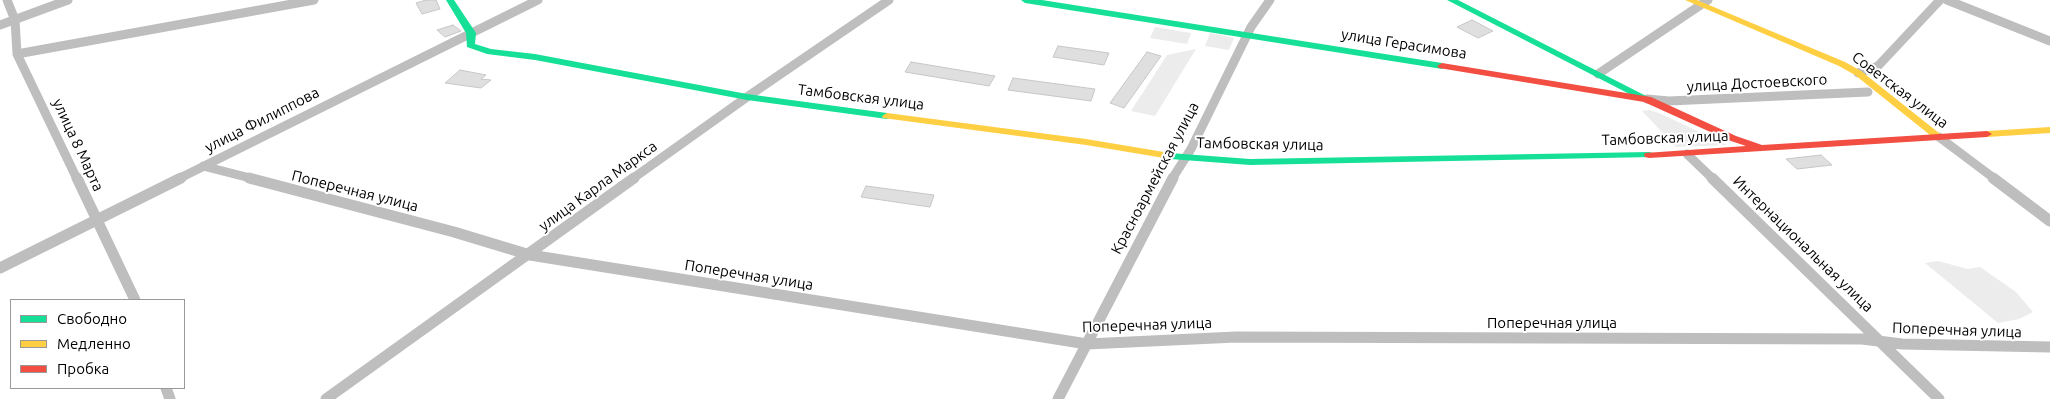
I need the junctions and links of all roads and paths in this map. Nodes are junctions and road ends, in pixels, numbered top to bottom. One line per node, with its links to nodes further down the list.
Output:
1 (7, 0): 14 (street, улица 8 Марта)
2 (68, 0): 14 (street)
3 (314, 0): 19 (street)
4 (450, 0): 16 (main road, Тамбовская улица)
5 (538, 0): 16 (street, улица Филиппова)
6 (889, 0): 23 (street, улица Карла Маркса)
7 (1025, 0): 17 (main road, улица Герасимова)
8 (1270, 0): 17 (street, Красноармейская улица)
9 (1451, 0): 21 (main road)
10 (1689, 0): 13 (main road, Советская улица)
11 (1940, 0): 20 (street)
12 (1946, 0): 18 (street)
13 (1704, 2): 20 (main road, Советская улица); 21 (street)
14 (15, 20): 15 (street); 19 (street, улица 8 Марта)
15 (0, 25)
16 (470, 34): 23 (main road, Тамбовская улица); 30 (street, улица Филиппова)
17 (1248, 34): 24 (main road, улица Герасимова); 29 (street, Красноармейская улица)
18 (2050, 41)
19 (17, 54): 31 (street, улица 8 Марта)
20 (1858, 73): 26 (main road, Советская улица)
21 (1598, 74): 24 (main road)
22 (1868, 92): 24 (street, улица Достоевского)
23 (747, 97): 29 (main road, Тамбовская улица); 33 (street, улица Карла Маркса)
24 (1648, 99): 27 (main road, улица Герасимова)
25 (2050, 130): 26 (main road, Тамбовская улица)
26 (1939, 137): 27 (main road, Тамбовская улица); 32 (street, Советская улица)
27 (1770, 149): 28 (main road, Тамбовская улица)
28 (1687, 154): 29 (main road, Тамбовская улица); 36 (street, Интернациональная улица)
29 (1184, 158): 37 (street, Красноармейская улица)
30 (203, 166): 31 (street, улица Филиппова); 33 (street, Поперечная улица)
31 (95, 219): 34 (street, улица Филиппова); 35 (street, улица 8 Марта)
32 (2050, 221)
33 (530, 255): 37 (street, Поперечная улица); 39 (street, улица Карла Маркса)
34 (0, 268)
35 (134, 299)
36 (1881, 342): 37 (street, Поперечная улица); 38 (street, Поперечная улица); 41 (street, Интернациональная улица)
37 (1087, 344): 40 (street, Красноармейская улица)
38 (2050, 347)
39 (326, 399)
40 (1058, 399)
41 (1939, 399)

